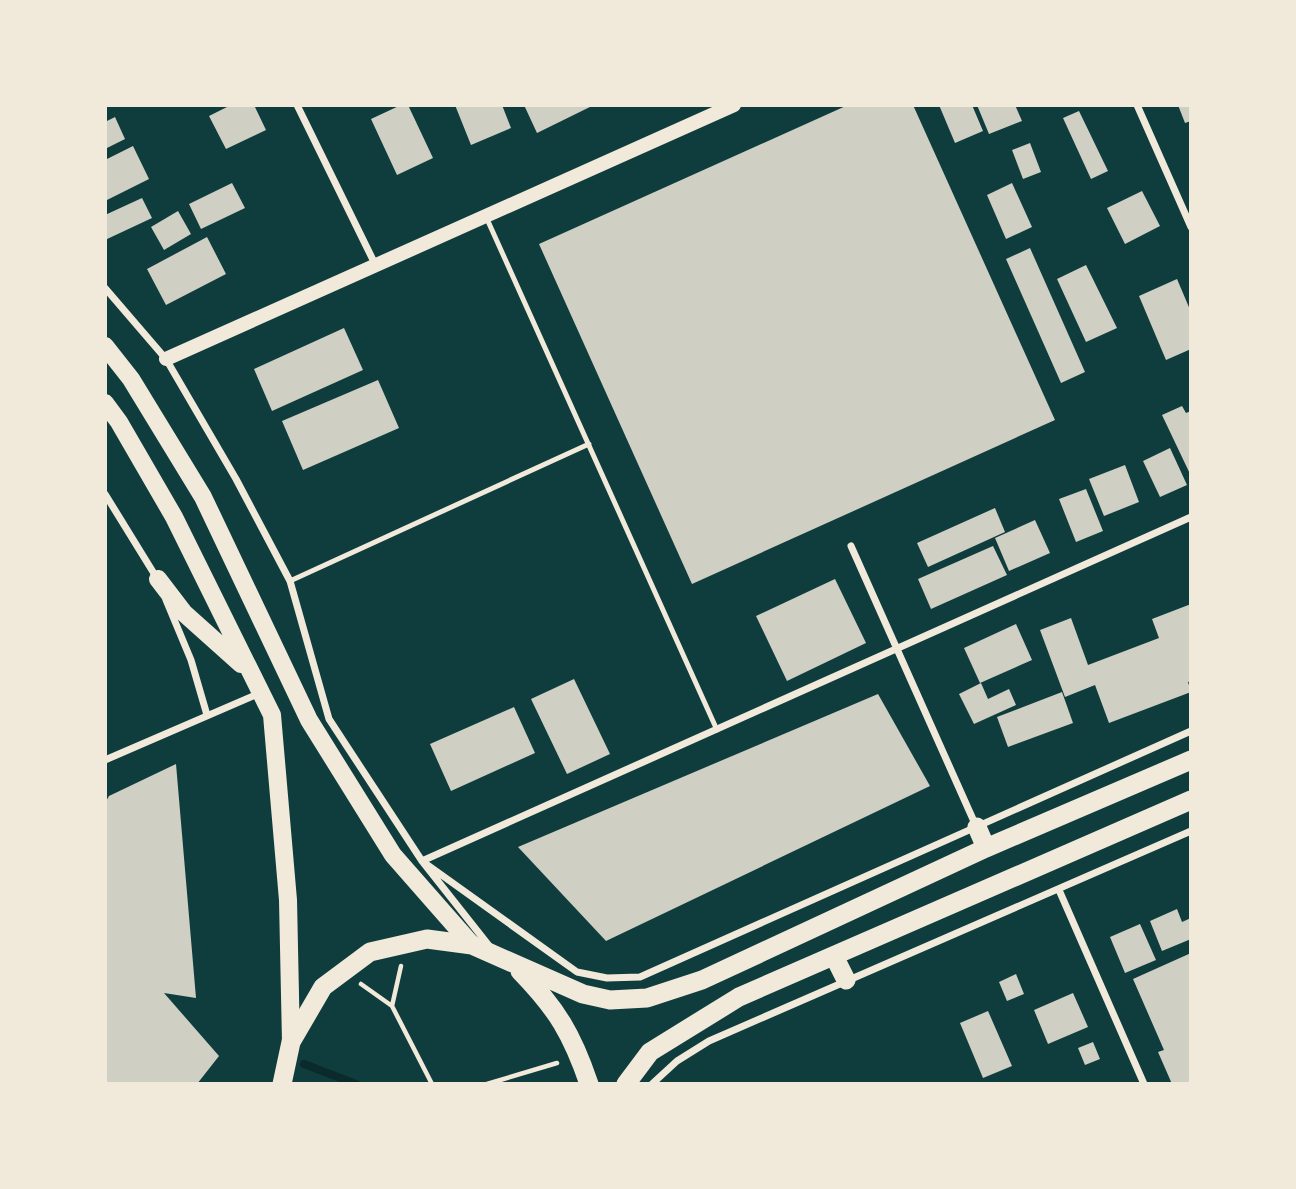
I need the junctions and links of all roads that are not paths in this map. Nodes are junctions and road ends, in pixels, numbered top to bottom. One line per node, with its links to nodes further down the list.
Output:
1 (298, 105): 6 (street)
2 (734, 105): 4 (main road)
3 (1138, 105): 5 (street)
4 (485, 215): 6 (main road); 11 (lane)
5 (1191, 227)
6 (374, 264): 9 (main road)
7 (105, 288): 9 (street)
8 (105, 346): 31 (main road)
9 (166, 359): 16 (street)
10 (105, 403): 18 (main road)
11 (589, 444): 16 (lane); 21 (lane)
12 (105, 494): 15 (street)
13 (1191, 517): 17 (street)
14 (851, 546): 17 (street)
15 (158, 579): 18 (main road); 20 (street)
16 (290, 581): 29 (street)
17 (897, 649): 21 (street); 26 (street)
18 (249, 671): 19 (main road)
19 (260, 693): 20 (street); 35 (main road)
20 (207, 715): 23 (street)
21 (717, 730): 29 (street)
22 (1191, 731): 26 (street)
23 (105, 760)
24 (1191, 760): 28 (highway)
25 (1191, 800): 32 (highway)
26 (976, 827): 28 (highway); 29 (street)
27 (1191, 831): 30 (street)
28 (986, 848): 33 (highway)
29 (422, 860): 33 (street)
30 (1059, 890): 34 (street); 40 (street)
31 (472, 945): 33 (highway); 35 (highway)
32 (834, 956): 34 (highway); 38 (highway)
33 (505, 959): 37 (highway)
34 (846, 980): 39 (street)
35 (291, 1042): 36 (highway)
36 (281, 1083)
37 (589, 1084)
38 (626, 1084)
39 (652, 1084)
40 (1144, 1084)

